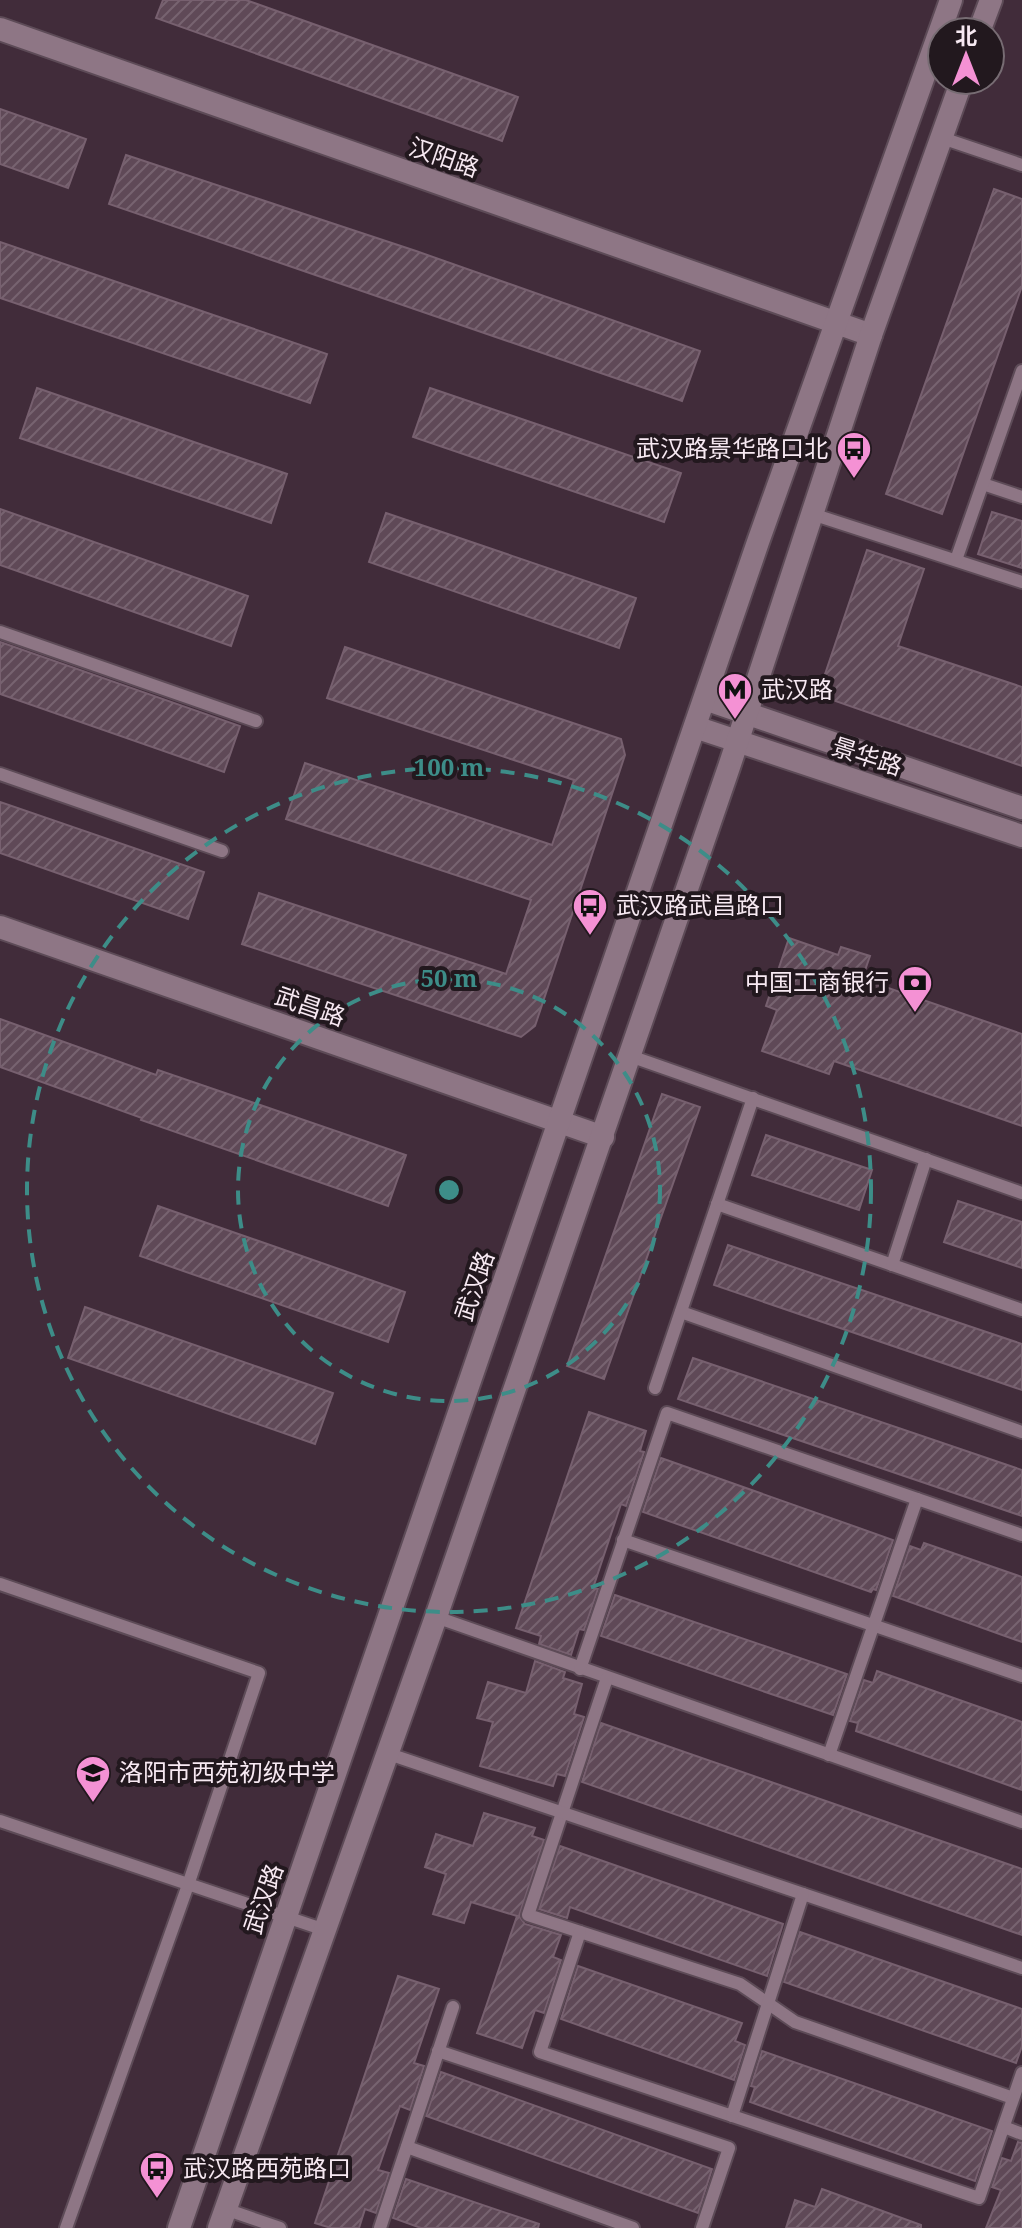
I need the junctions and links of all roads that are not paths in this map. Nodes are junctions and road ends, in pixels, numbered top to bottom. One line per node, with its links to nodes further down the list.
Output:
1 (951, 0): 6 (main road, 武汉路)
2 (0, 29): 6 (main road, 汉阳路)
3 (956, 96): 4 (main road)
4 (942, 138): 5 (lane); 7 (main road)
5 (1022, 165)
6 (836, 323): 7 (main road, 汉阳路); 15 (main road, 武汉路)
7 (871, 335): 11 (main road)
8 (1022, 371): 9 (lane)
9 (983, 484): 10 (lane); 12 (lane)
10 (1022, 497)
11 (812, 514): 12 (lane); 16 (main road)
12 (956, 560): 13 (lane)
13 (1022, 582)
14 (0, 632): 17 (lane)
15 (705, 699): 16 (main road, 景华路); 18 (main road, 武汉路)
16 (747, 713): 19 (main road); 21 (main road, 景华路)
17 (256, 721)
18 (695, 727): 19 (main road, 景华路); 27 (main road, 武汉路)
19 (738, 741): 22 (main road, 景华路); 25 (main road)
20 (0, 774): 23 (lane)
21 (1022, 808)
22 (1022, 836)
23 (222, 851)
24 (0, 927): 27 (main road, 武昌路)
25 (630, 1056): 26 (lane); 28 (main road)
26 (753, 1098): 29 (lane); 31 (lane)
27 (560, 1122): 28 (main road, 武昌路); 53 (main road, 武汉路)
28 (603, 1137): 41 (main road)
29 (926, 1159): 30 (lane); 32 (lane)
30 (1022, 1193)
31 (717, 1204): 32 (lane); 34 (lane)
32 (892, 1265): 33 (lane)
33 (1022, 1310)
34 (681, 1312): 35 (lane); 36 (lane)
35 (655, 1388)
36 (1022, 1432)
37 (917, 1499): 38 (lane); 39 (lane); 42 (lane)
38 (1022, 1535)
39 (623, 1540): 42 (lane); 43 (lane)
40 (0, 1584): 51 (lane)
41 (436, 1617): 43 (lane); 46 (main road)
42 (874, 1625): 44 (lane); 47 (lane)
43 (580, 1669): 45 (lane)
44 (1022, 1676)
45 (607, 1678): 47 (lane); 48 (lane)
46 (389, 1754): 48 (lane); 54 (main road)
47 (829, 1755): 50 (lane)
48 (562, 1812): 52 (lane); 55 (lane)
49 (0, 1821): 51 (lane)
50 (1022, 1822)
51 (188, 1885): 53 (lane); 67 (lane)
52 (803, 1894): 56 (lane); 57 (lane)
53 (286, 1917): 54 (lane); 68 (main road, 武汉路)
54 (325, 1930): 66 (main road)
55 (580, 1932): 57 (lane); 62 (lane)
56 (1022, 1968)
57 (768, 2004): 61 (lane); 62 (lane)
58 (453, 2007): 59 (lane)
59 (438, 2051): 65 (lane); 72 (lane)
60 (1022, 2073): 61 (lane)
61 (1013, 2098): 63 (lane)
62 (732, 2116): 63 (lane)
63 (1004, 2127): 64 (lane)
64 (1022, 2134)
65 (407, 2147): 70 (lane); 71 (lane)
66 (222, 2218): 69 (lane)
67 (66, 2228)
68 (179, 2228)
69 (280, 2228)
70 (380, 2228)
71 (633, 2228)
72 (702, 2228)

